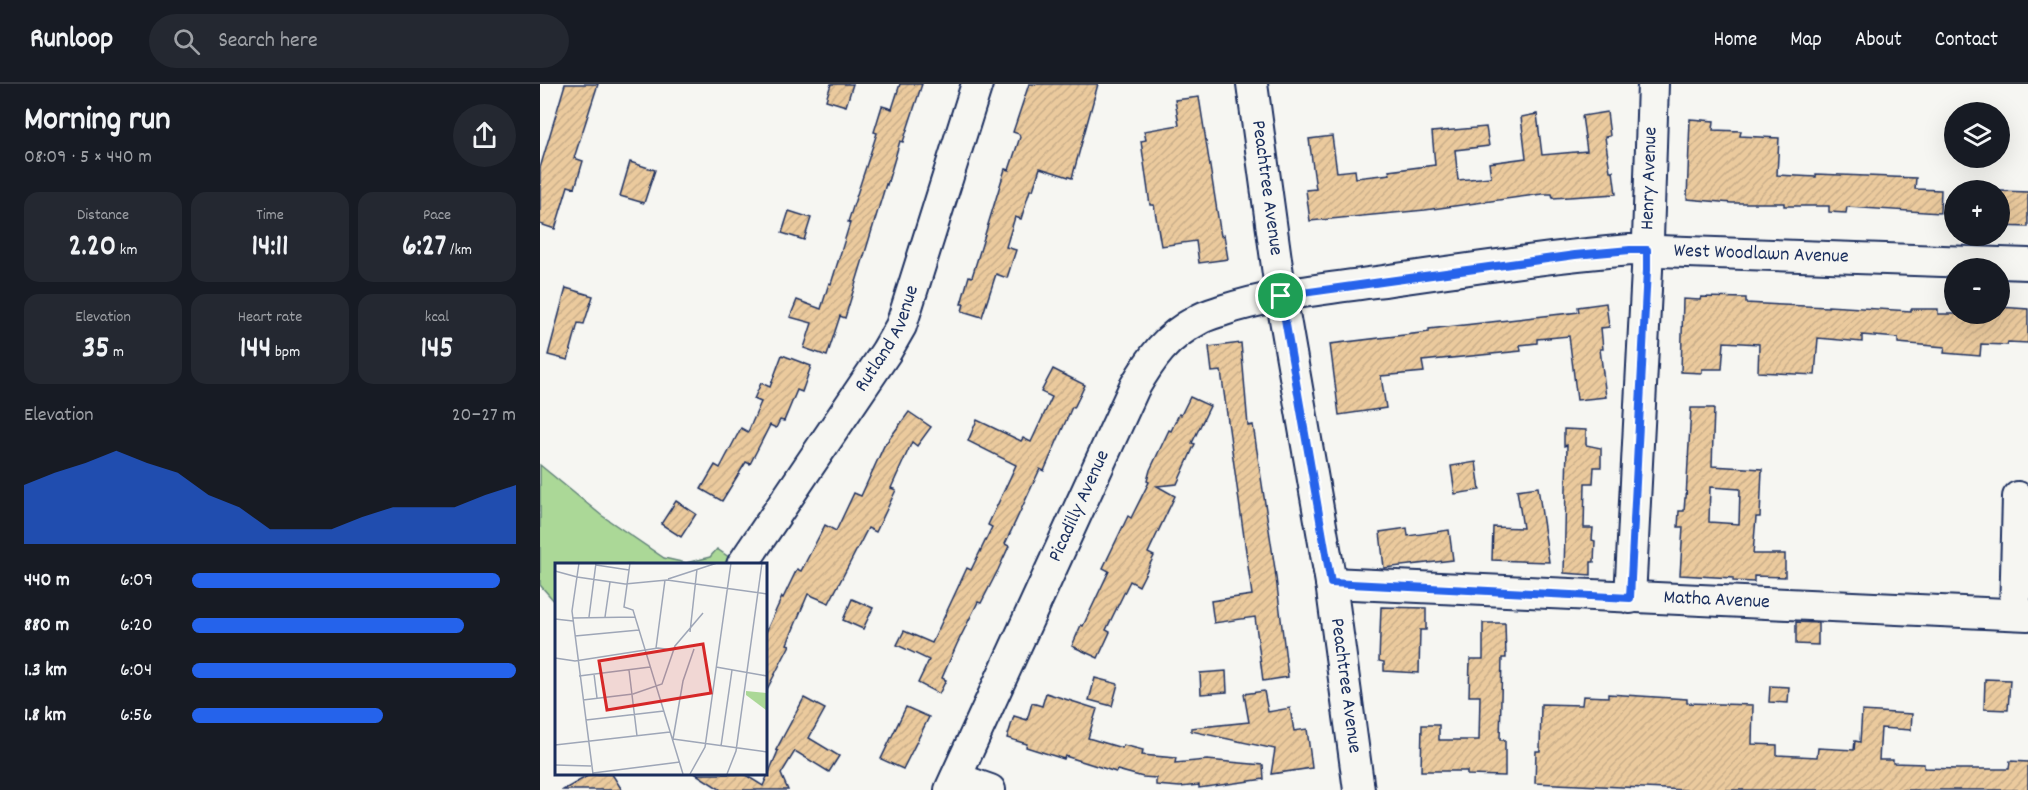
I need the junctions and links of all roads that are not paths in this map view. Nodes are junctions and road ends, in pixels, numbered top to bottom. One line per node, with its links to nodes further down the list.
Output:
1 (977, 84): 8 (street, Rutland Avenue)
2 (1252, 84): 6 (street, Peachtree Avenue)
3 (1653, 84): 4 (street, Henry Avenue)
4 (1647, 250): 5 (street, West Woodlawn Avenue); 6 (street, West Woodlawn Avenue); 10 (street, Henry Avenue)
5 (2028, 264)
6 (1281, 296): 9 (street, Peachtree Avenue); 12 (street, Picadilly Avenue)
7 (2018, 497): 11 (street)
8 (743, 563)
9 (1331, 583): 10 (street, Matha Avenue); 14 (street, Peachtree Avenue)
10 (1630, 598): 11 (street, Matha Avenue)
11 (2022, 614)
12 (953, 784): 13 (street)
13 (990, 790)
14 (1359, 790)

